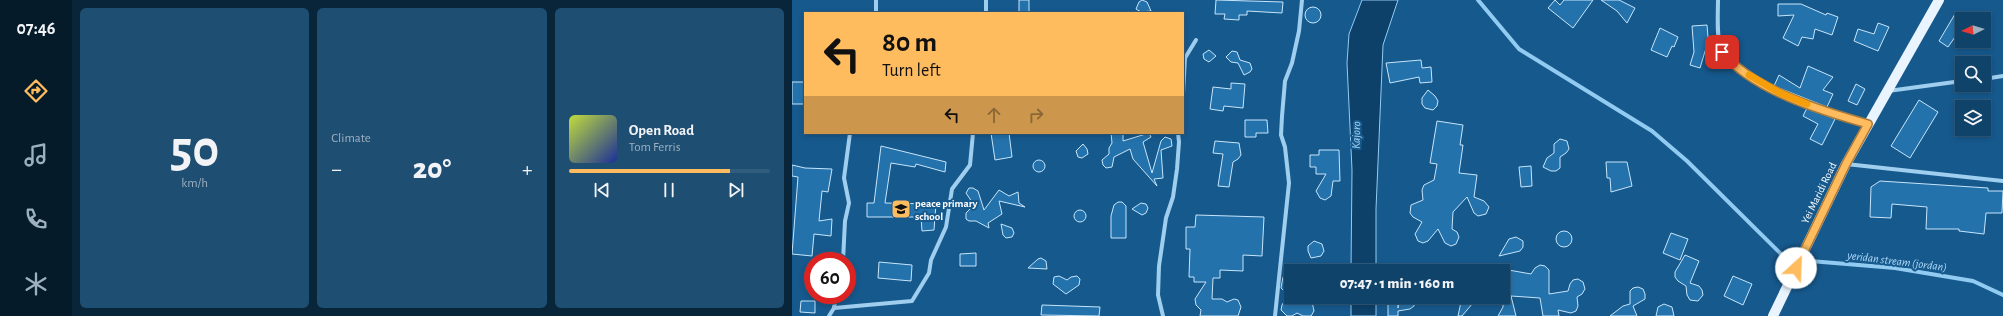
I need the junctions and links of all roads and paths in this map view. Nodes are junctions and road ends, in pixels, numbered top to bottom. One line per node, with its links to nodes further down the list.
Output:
1 (876, 0): 6 (street)
2 (986, 0): 7 (street)
3 (1302, 0): 25 (street)
4 (1718, 0): 14 (street)
5 (1939, 0): 13 (main road, Yei Maridi Road)
6 (876, 12)
7 (986, 12)
8 (1196, 40): 11 (street)
9 (2003, 76): 10 (street)
10 (1991, 77)
11 (1184, 82)
12 (1955, 82): 13 (street)
13 (1886, 91): 14 (main road, Yei Maridi Road)
14 (1868, 124): 18 (main road, Yei Maridi Road)
15 (850, 134): 20 (street)
16 (974, 134): 22 (street)
17 (1178, 134): 24 (street)
18 (1846, 164): 19 (street); 26 (main road, Yei Maridi Road)
19 (2003, 181)
20 (843, 252)
21 (835, 304): 22 (street)
22 (834, 308): 23 (street)
23 (829, 316)
24 (1163, 316)
25 (1275, 316)
26 (1772, 316)

